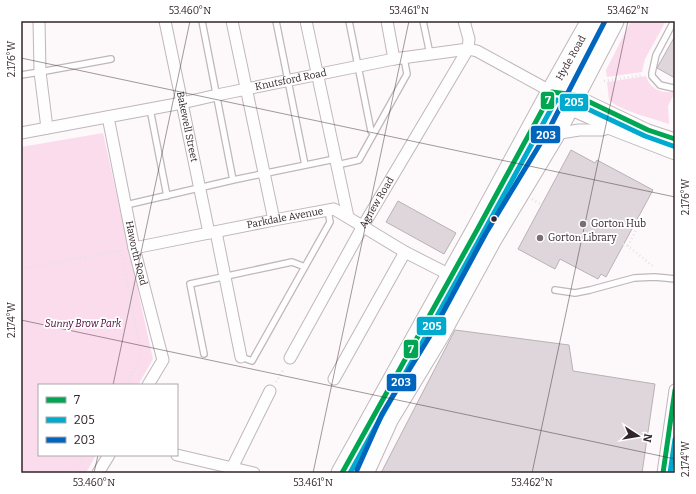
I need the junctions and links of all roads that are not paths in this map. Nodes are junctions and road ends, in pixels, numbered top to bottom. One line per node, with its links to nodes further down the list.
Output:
1 (39, 21): 19 (street)
2 (165, 21): 28 (street, Bakewell Street)
3 (202, 21): 26 (lane)
4 (232, 21): 24 (street)
5 (276, 21): 22 (lane)
6 (306, 21): 20 (street)
7 (349, 21): 18 (lane)
8 (387, 21): 16 (street)
9 (423, 21): 15 (lane)
10 (464, 21): 14 (street)
11 (592, 21): 25 (highway, Hyde Road)
12 (613, 21): 27 (highway, Hyde Road)
13 (674, 21): 23 (lane)
14 (468, 49): 15 (street, Knutsford Road); 25 (street, Knutsford Road); 48 (street, Agnew Road)
15 (430, 54): 16 (street, Knutsford Road)
16 (399, 58): 18 (street, Knutsford Road); 34 (lane)
17 (111, 59): 19 (lane)
18 (358, 66): 20 (street, Knutsford Road); 34 (lane)
19 (40, 72): 21 (lane); 31 (street)
20 (318, 74): 22 (street, Knutsford Road); 38 (street)
21 (21, 75)
22 (288, 81): 24 (street, Knutsford Road); 39 (lane)
23 (675, 87)
24 (246, 89): 26 (street, Knutsford Road); 40 (street)
25 (552, 92): 27 (street); 55 (highway, Hyde Road)
26 (217, 95): 28 (street, Knutsford Road); 41 (lane)
27 (571, 102): 32 (street); 35 (highway, Hyde Road); 36 (street)
28 (182, 103): 29 (street, Knutsford Road); 42 (street, Bakewell Street)
29 (150, 109): 30 (street, Knutsford Road); 43 (lane)
30 (108, 117): 31 (street, Knutsford Road); 44 (street, Haworth Road)
31 (46, 128): 33 (street, Knutsford Road)
32 (608, 128): 35 (street); 37 (street)
33 (21, 133)
34 (374, 133): 38 (lane)
35 (554, 134): 55 (highway, Hyde Road)
36 (675, 139)
37 (675, 154)
38 (336, 162): 39 (lane); 46 (street)
39 (305, 165): 40 (lane)
40 (264, 174): 41 (lane); 47 (street)
41 (233, 180): 42 (lane)
42 (199, 189): 43 (lane); 49 (street, Bakewell Street)
43 (167, 196): 44 (lane)
44 (126, 205): 50 (street, Haworth Road)
45 (328, 210): 46 (street, Parkdale Avenue); 47 (street, Parkdale Avenue); 52 (lane)
46 (348, 217): 48 (street, Parkdale Avenue)
47 (274, 220): 49 (street, Parkdale Avenue)
48 (363, 226): 51 (street, Parkdale Avenue); 59 (street, Agnew Road)
49 (212, 233): 50 (street, Parkdale Avenue); 53 (street, Bakewell Street)
50 (134, 248): 61 (street, Haworth Road)
51 (405, 252): 55 (street, Parkdale Avenue); 60 (street)
52 (304, 267): 53 (lane); 58 (lane)
53 (224, 276): 57 (lane); 58 (street, Bakewell Street)
54 (675, 279): 56 (lane)
55 (459, 280): 70 (highway, Hyde Road); 71 (highway, Hyde Road)
56 (555, 290)
57 (204, 354)
58 (242, 358)
59 (290, 358)
60 (334, 379)
61 (149, 384)
62 (675, 390): 66 (street)
63 (270, 391): 67 (street)
64 (178, 455): 67 (street)
65 (108, 456): 68 (street)
66 (670, 456): 72 (street)
67 (232, 468): 69 (street)
68 (98, 473)
69 (254, 473)
70 (342, 473)
71 (363, 473)
72 (663, 473)

